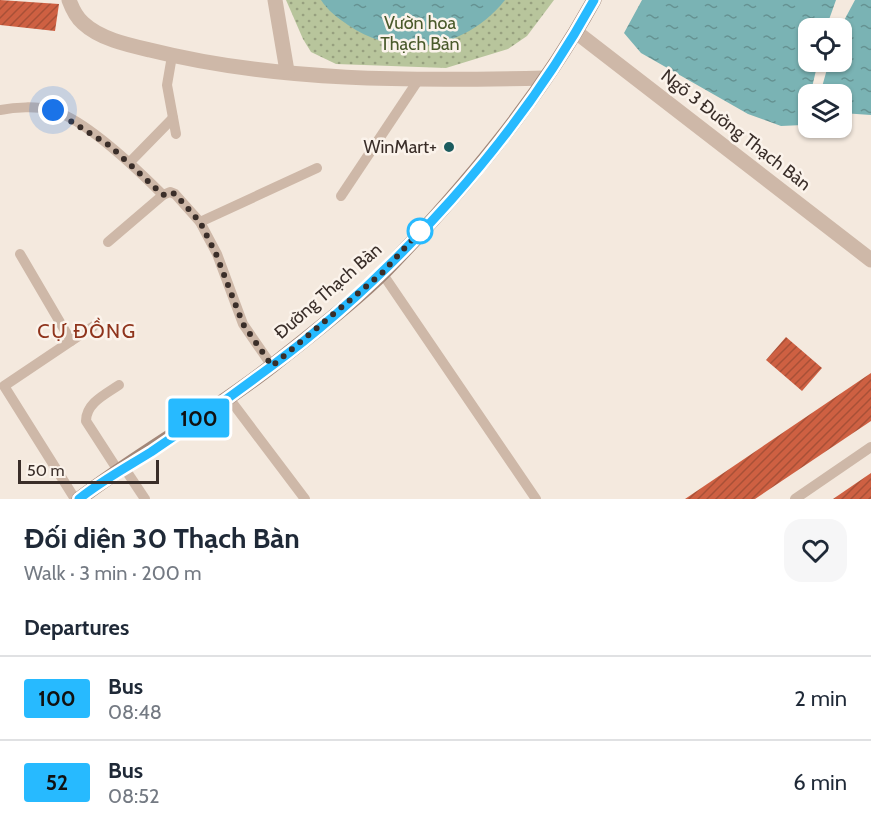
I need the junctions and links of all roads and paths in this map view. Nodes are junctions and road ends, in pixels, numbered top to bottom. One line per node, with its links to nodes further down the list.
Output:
1 (69, 0): 5 (street)
2 (275, 0): 6 (street)
3 (594, 0): 4 (main road, Đường Thạch Bàn)
4 (576, 32): 7 (main road, Đường Thạch Bàn); 19 (street, Ngõ 3 Đường Thạch Bàn)
5 (172, 56): 6 (street); 10 (lane)
6 (287, 71): 8 (street)
7 (544, 78): 8 (street); 20 (main road, Đường Thạch Bàn)
8 (419, 79): 15 (lane)
9 (0, 110): 12 (lane)
10 (173, 118): 11 (lane); 12 (lane)
11 (176, 134)
12 (130, 162): 14 (lane)
13 (317, 168): 16 (lane)
14 (163, 195): 16 (lane); 17 (lane)
15 (341, 196)
16 (200, 222): 23 (lane)
17 (108, 242)
18 (20, 254): 22 (lane)
19 (871, 260)
20 (382, 273): 23 (main road, Đường Thạch Bàn); 32 (lane)
21 (94, 326): 22 (lane)
22 (71, 341): 25 (lane)
23 (272, 366): 26 (main road, Đường Thạch Bàn)
24 (119, 385): 28 (lane)
25 (2, 386): 29 (lane)
26 (228, 397): 28 (main road, Đường Thạch Bàn); 31 (lane)
27 (871, 447): 33 (lane)
28 (122, 471): 29 (main road, Đường Thạch Bàn); 30 (lane)
29 (77, 499)
30 (146, 499)
31 (305, 499)
32 (536, 499)
33 (795, 499)

